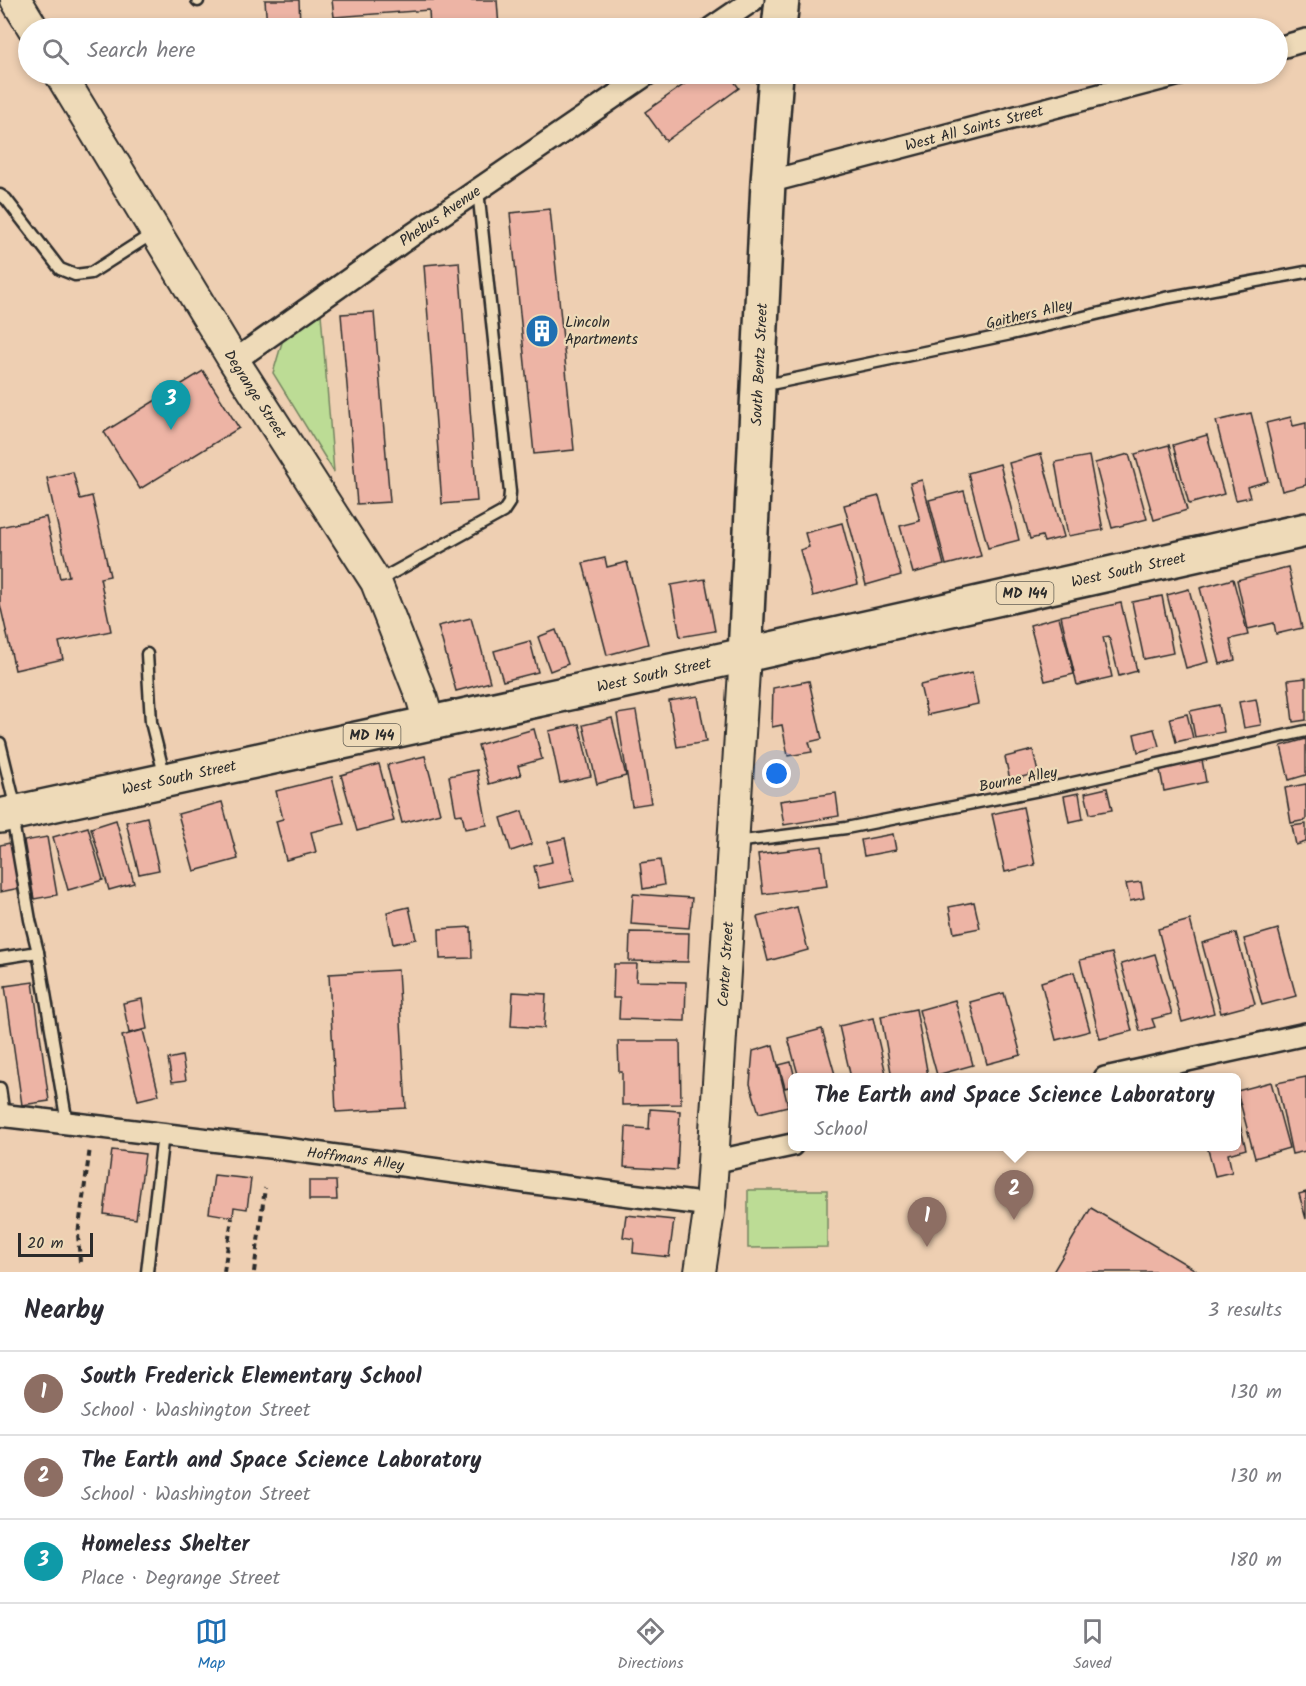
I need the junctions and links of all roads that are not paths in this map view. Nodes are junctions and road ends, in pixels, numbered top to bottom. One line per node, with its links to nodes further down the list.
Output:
1 (16, 0): 4 (street)
2 (753, 0): 5 (street)
3 (782, 0): 6 (main road)
4 (27, 18)
5 (727, 18)
6 (781, 18)
7 (1306, 40): 8 (street)
8 (1288, 45)
9 (66, 84): 16 (street, Degrange Street)
10 (632, 84): 14 (street, Phebus Avenue)
11 (775, 84): 13 (main road, South Bentz Street)
12 (1142, 84): 13 (street, West All Saints Street)
13 (768, 182): 19 (main road, South Bentz Street)
14 (478, 190): 18 (street, Phebus Avenue); 21 (lane)
15 (0, 195): 16 (lane)
16 (156, 232): 18 (street, Degrange Street)
17 (1306, 272): 19 (lane, Gaithers Alley)
18 (234, 361): 21 (street, Degrange Street)
19 (758, 387): 23 (main road, South Bentz Street)
20 (1306, 530): 23 (main road, West South Street / MD 144)
21 (376, 582): 24 (street, Degrange Street)
22 (147, 654): 27 (lane)
23 (745, 655): 24 (main road, West South Street / MD 144); 29 (street, Center Street)
24 (429, 723): 27 (main road, West South Street / MD 144)
25 (1306, 731): 29 (lane, Bourne Alley)
26 (0, 742): 28 (lane)
27 (166, 780): 28 (main road, West South Street / MD 144)
28 (9, 814): 30 (lane)
29 (734, 842): 39 (street, Center Street)
30 (38, 952): 31 (lane); 36 (lane)
31 (0, 958)
32 (1306, 1034): 33 (street)
33 (1123, 1073)
34 (0, 1088): 35 (lane)
35 (2, 1115): 36 (street, Hoffmans Alley)
36 (67, 1123): 37 (street, Hoffmans Alley)
37 (163, 1134): 40 (street, Hoffmans Alley); 41 (lane)
38 (788, 1146): 39 (street)
39 (713, 1162): 40 (street, Center Street)
40 (710, 1205): 42 (street, Center Street)
41 (147, 1272)
42 (700, 1272)

